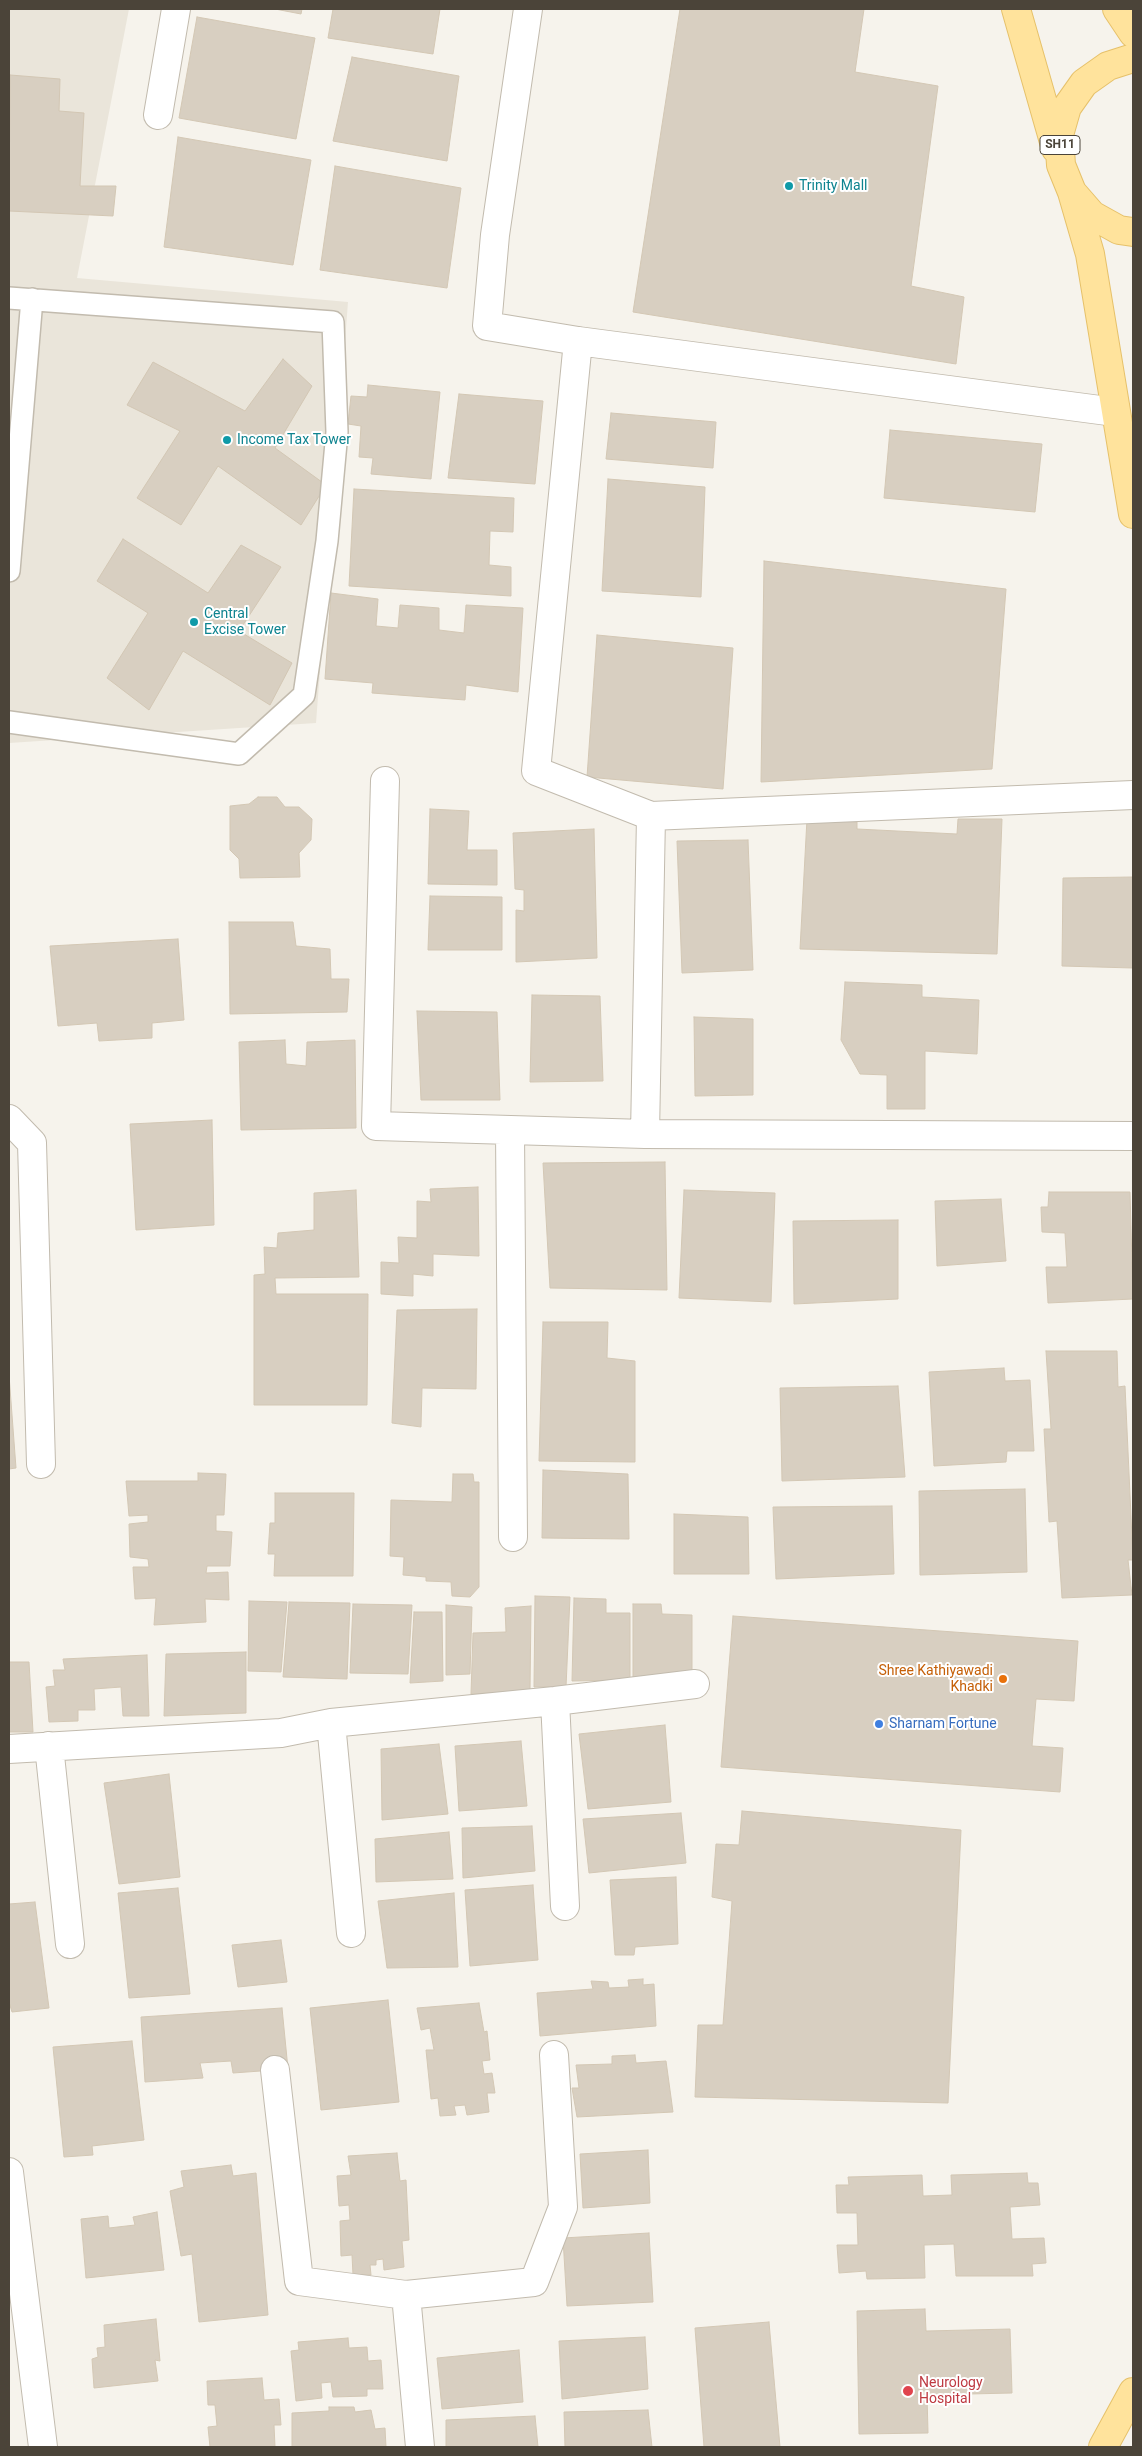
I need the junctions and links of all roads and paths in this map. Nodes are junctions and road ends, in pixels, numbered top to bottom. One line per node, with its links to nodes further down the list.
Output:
1 (176, 9): 7 (street)
2 (528, 9): 13 (street)
3 (1016, 9): 8 (main road, SH11)
4 (1117, 9): 5 (main road)
5 (1133, 33)
6 (1133, 58): 8 (main road, SH11)
7 (158, 115)
8 (1061, 165): 9 (main road, SH11)
9 (1072, 192): 10 (main road, SH11); 14 (main road)
10 (1133, 232)
11 (9, 298): 12 (lane)
12 (32, 300): 16 (lane); 17 (lane)
13 (578, 341): 14 (street); 20 (street)
14 (1115, 412): 15 (main road)
15 (1133, 514)
16 (9, 571)
17 (9, 722)
18 (385, 782): 22 (street)
19 (1133, 795): 20 (street)
20 (652, 816): 23 (street)
21 (9, 1119): 25 (street)
22 (510, 1130): 23 (street); 26 (street)
23 (645, 1134): 24 (street)
24 (1133, 1136)
25 (41, 1464)
26 (513, 1537)
27 (695, 1684): 28 (street)
28 (555, 1701): 29 (street); 32 (street)
29 (331, 1723): 30 (street); 33 (street)
30 (49, 1746): 31 (street); 34 (street)
31 (9, 1749)
32 (565, 1906)
33 (351, 1933)
34 (70, 1944)
35 (554, 2055): 38 (street)
36 (275, 2070): 38 (street)
37 (9, 2172): 40 (street)
38 (406, 2295): 41 (street)
39 (1133, 2392): 42 (main road)
40 (43, 2447)
41 (420, 2447)
42 (1103, 2447)

